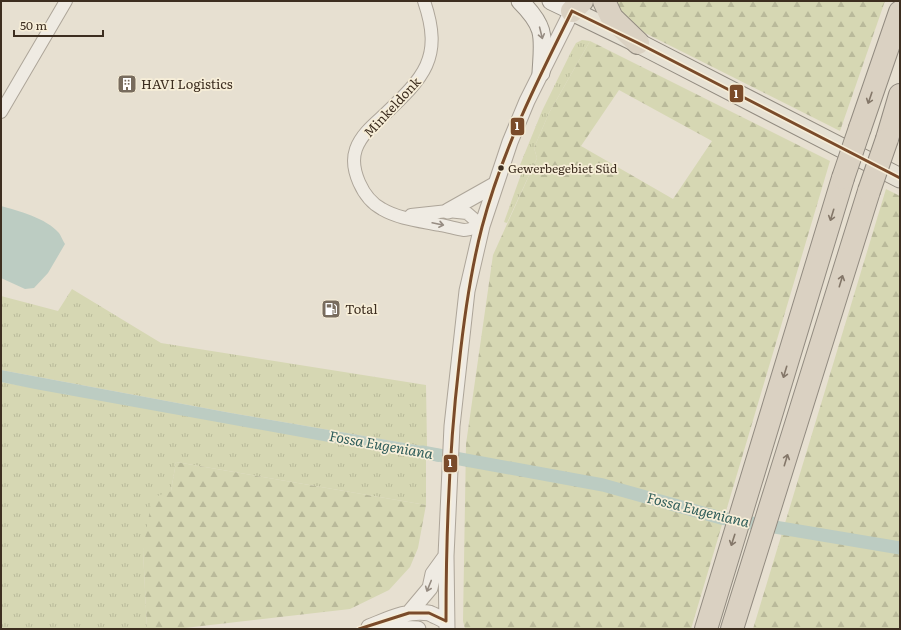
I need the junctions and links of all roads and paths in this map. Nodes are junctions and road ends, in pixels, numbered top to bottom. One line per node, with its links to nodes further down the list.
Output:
1 (66, 1): 13 (street)
2 (424, 1): 17 (street, Minkeldonk)
3 (520, 1): 11 (main road, one-way to 11)
4 (551, 1): 7 (main road)
5 (604, 1): 9 (highway)
6 (892, 1): 10 (highway)
7 (576, 4): 9 (main road); 11 (street)
8 (900, 12): 10 (highway)
9 (638, 43): 14 (main road)
10 (881, 68): 21 (highway, one-way to 21, bridge)
11 (542, 73): 15 (street)
12 (900, 95): 22 (highway, one-way to 12, bridge)
13 (1, 112)
14 (900, 178)
15 (496, 184): 16 (street); 18 (street)
16 (448, 211): 17 (street, Minkeldonk); 18 (street, Minkeldonk)
17 (400, 216): 18 (street, Minkeldonk, one-way to 18)
18 (482, 226): 19 (street)
19 (446, 556): 20 (street, one-way to 20); 23 (street)
20 (409, 613): 23 (street); 24 (street)
21 (709, 619)
22 (735, 620)
23 (446, 625): 25 (street)
24 (364, 628): 25 (street)
25 (418, 629)

